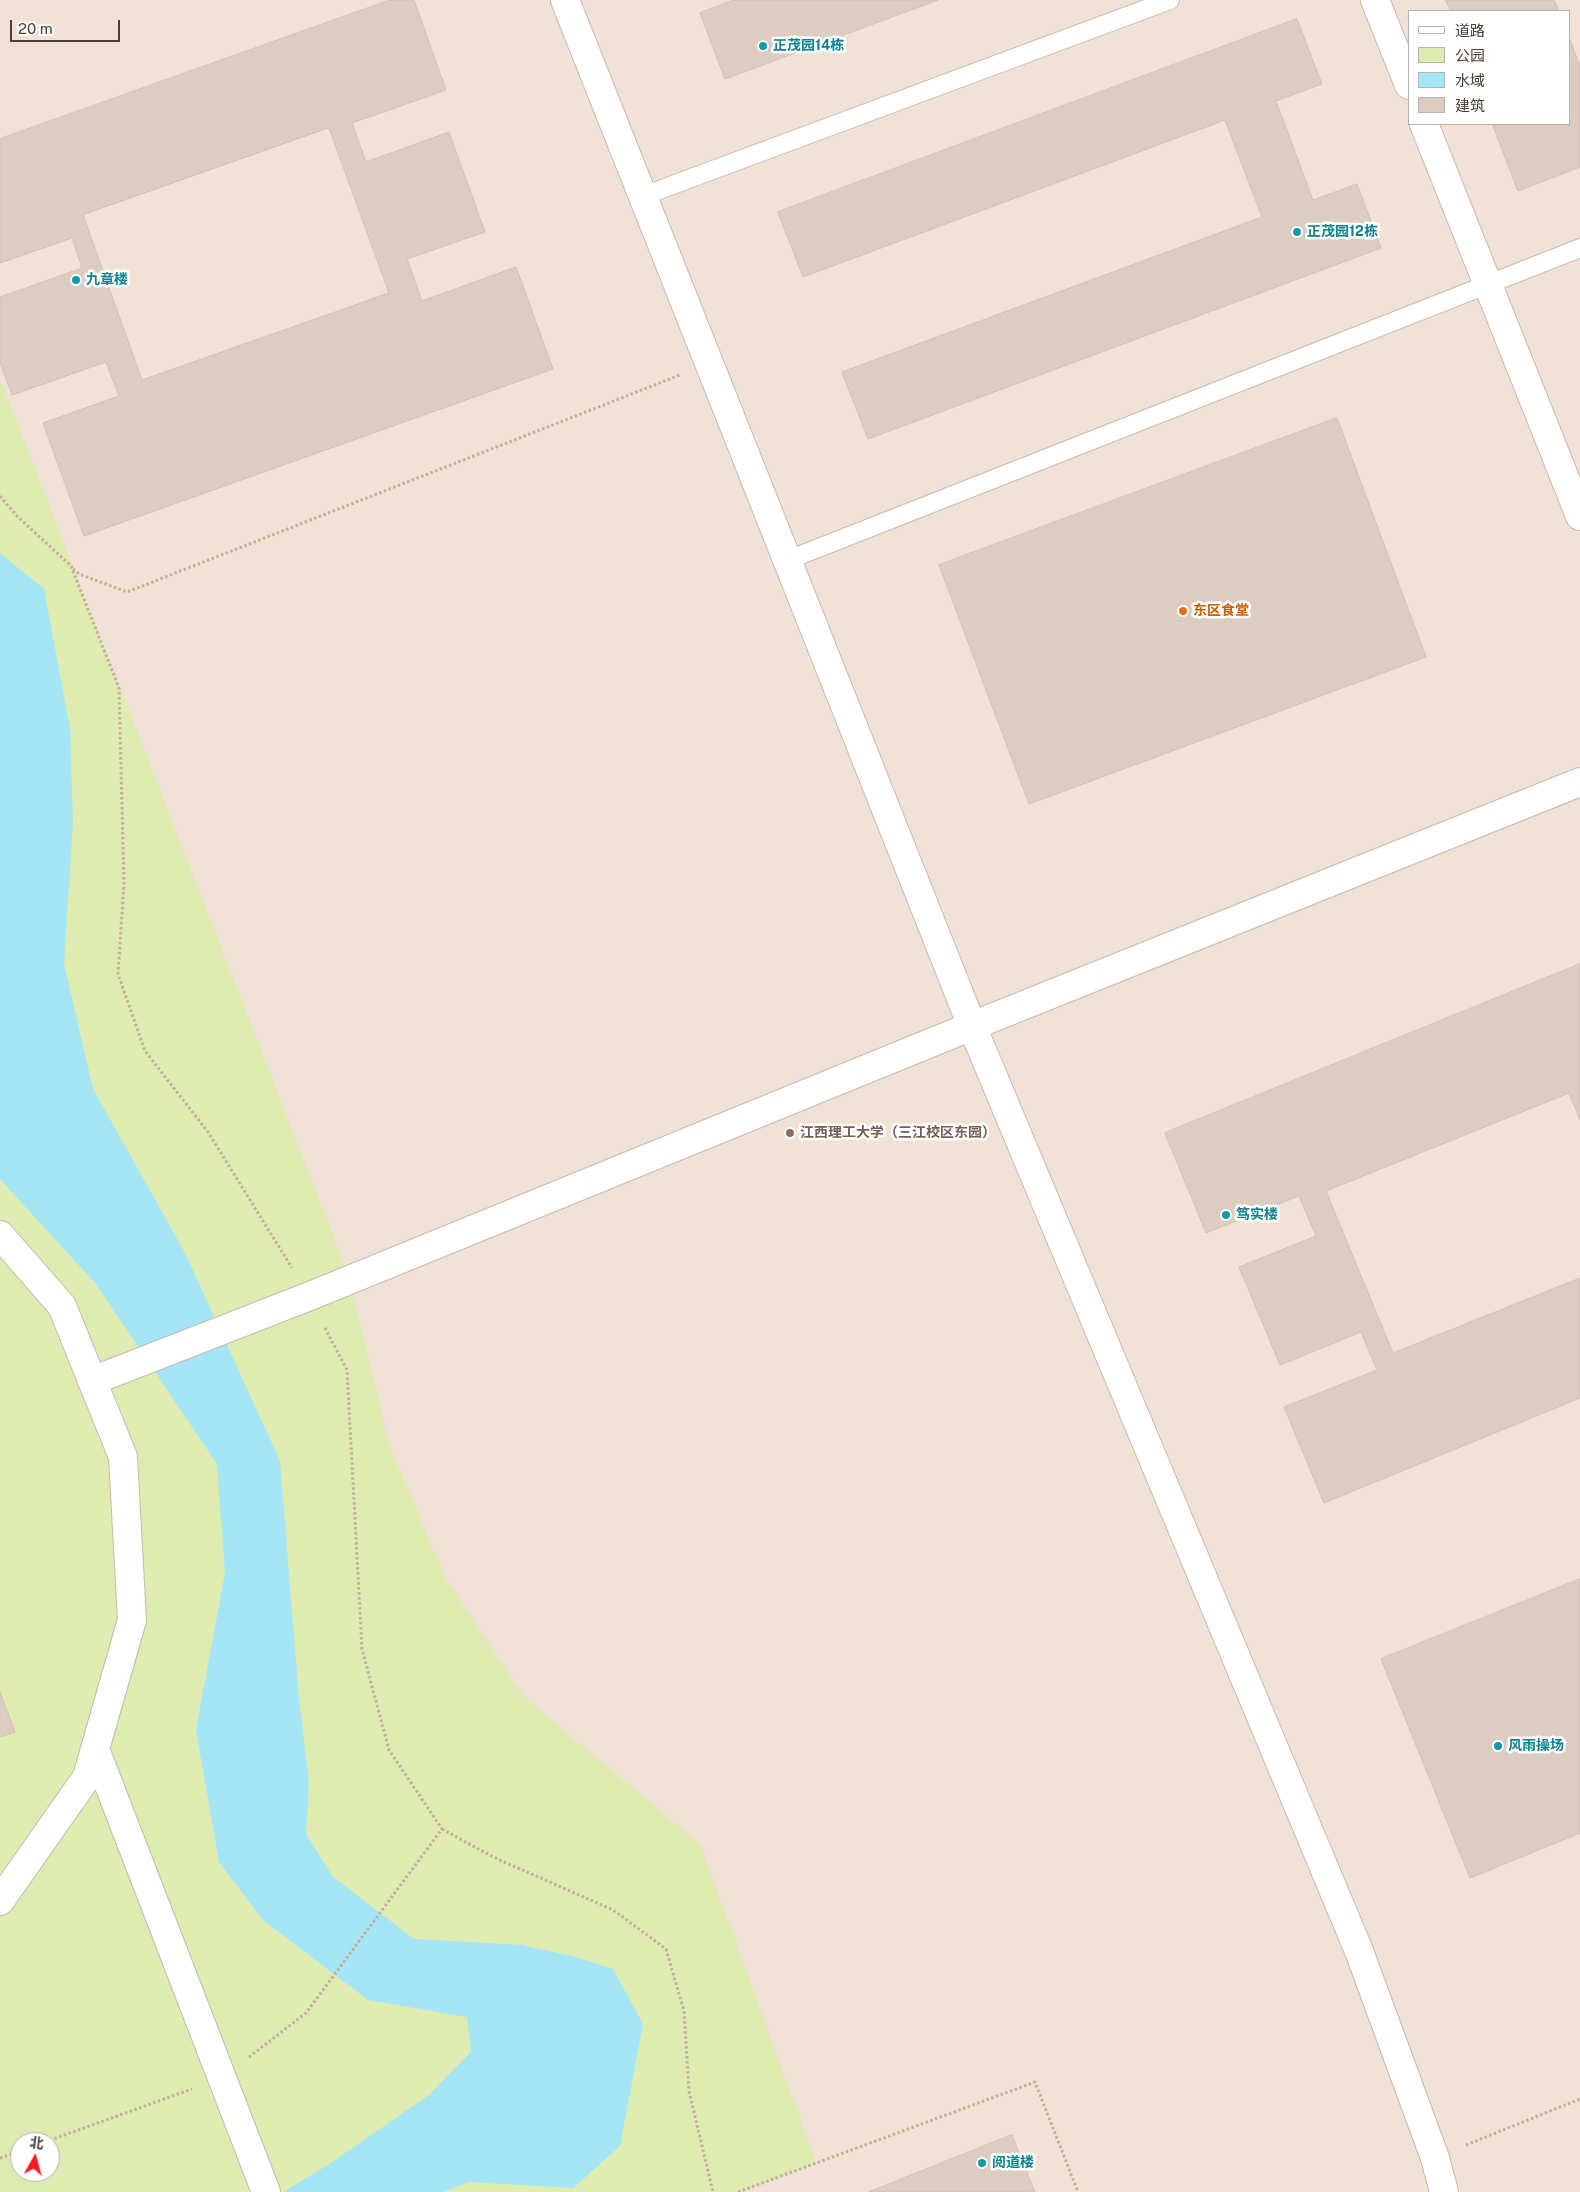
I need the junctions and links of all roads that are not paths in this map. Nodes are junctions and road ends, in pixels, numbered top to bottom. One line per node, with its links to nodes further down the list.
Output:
1 (565, 0): 6 (street)
2 (1170, 0): 6 (lane)
3 (1375, 0): 4 (street)
4 (1408, 82)
5 (1424, 125): 8 (street)
6 (643, 196): 10 (street)
7 (1580, 248): 8 (lane)
8 (1488, 284): 9 (street); 10 (lane)
9 (1580, 516)
10 (788, 560): 12 (street)
11 (1580, 782): 12 (street)
12 (972, 1026): 14 (street); 18 (street)
13 (0, 1235): 14 (street)
14 (92, 1381): 15 (street)
15 (95, 1749): 16 (street); 17 (street)
16 (0, 1901)
17 (266, 2192)
18 (1444, 2192)

